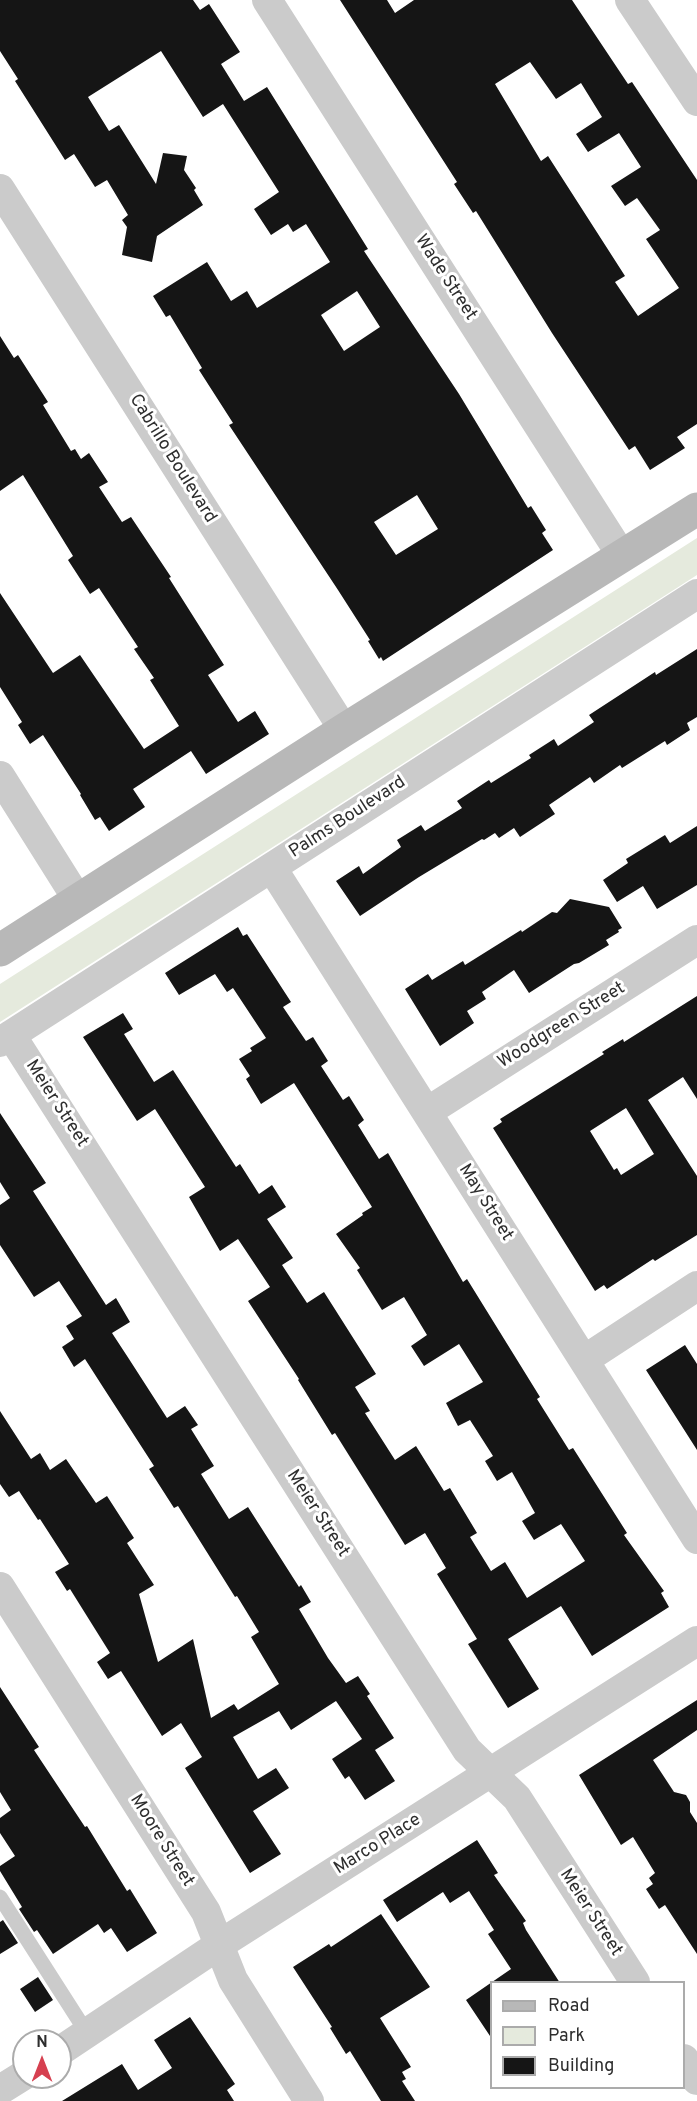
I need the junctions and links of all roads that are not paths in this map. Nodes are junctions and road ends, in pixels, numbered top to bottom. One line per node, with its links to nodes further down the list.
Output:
1 (267, 0): 6 (street, Wade Street)
2 (630, 0): 3 (street)
3 (697, 101)
4 (0, 189): 8 (street, Cabrillo Boulevard)
5 (697, 509): 6 (street)
6 (622, 556): 8 (street)
7 (697, 594): 10 (street, Palms Boulevard)
8 (344, 730): 11 (street)
9 (0, 776): 11 (street)
10 (272, 867): 14 (street, Palms Boulevard); 15 (street, May Street)
11 (78, 900): 13 (street)
12 (697, 940): 15 (street, Woodgreen Street)
13 (0, 950)
14 (5, 1039): 21 (street, Meier Street)
15 (427, 1112): 17 (street, May Street)
16 (697, 1286): 17 (street)
17 (584, 1360): 18 (street, May Street)
18 (697, 1539)
19 (0, 1587): 23 (street, Moore Street)
20 (697, 1641): 21 (street, Marco Place)
21 (492, 1773): 23 (street, Marco Place); 24 (street, Meier Street)
22 (0, 1897): 25 (lane)
23 (219, 1946): 25 (street, Marco Place); 29 (street, Moore Street)
24 (634, 1981)
25 (87, 2033): 26 (street, Marco Place)
26 (72, 2043)
27 (685, 2061): 28 (street)
28 (697, 2080)
29 (309, 2101)

